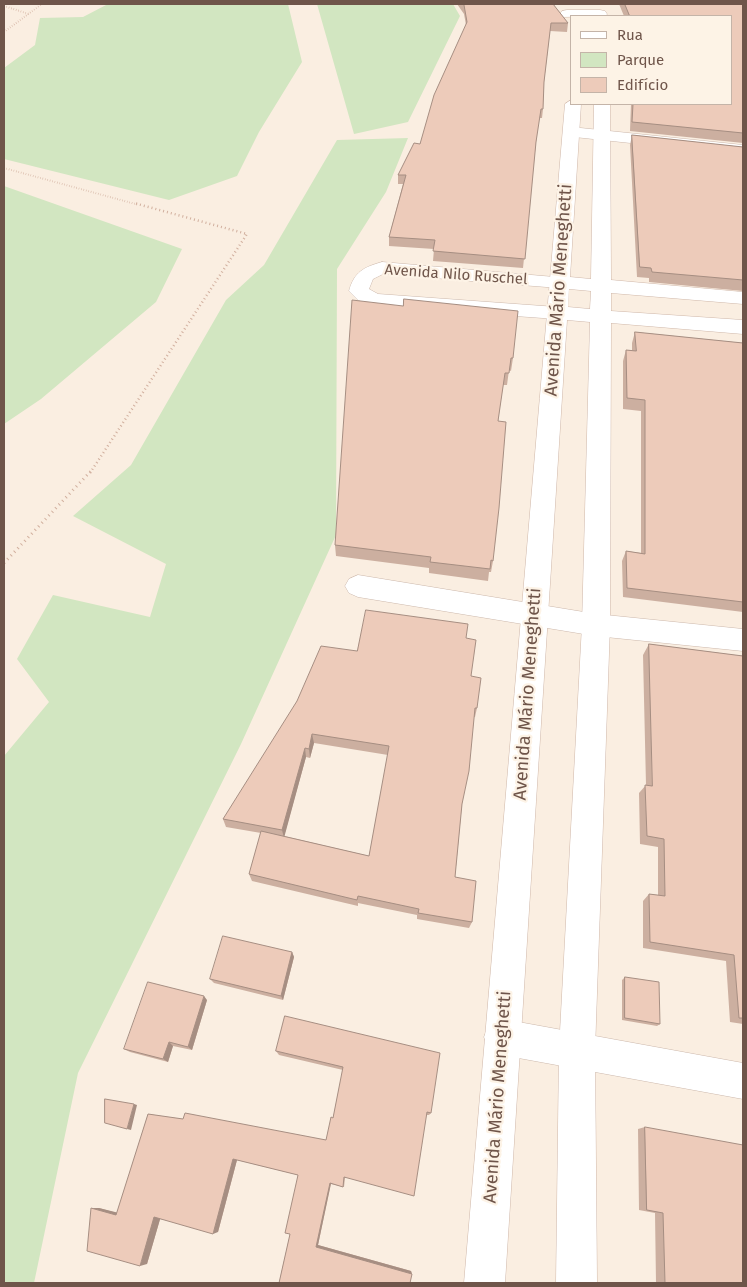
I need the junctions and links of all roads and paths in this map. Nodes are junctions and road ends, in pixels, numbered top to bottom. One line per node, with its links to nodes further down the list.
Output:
1 (42, 4): 5 (path)
2 (4, 6): 5 (path)
3 (597, 11): 4 (street)
4 (567, 13)
5 (30, 14): 6 (path)
6 (4, 32)
7 (573, 105): 9 (street, Avenida Mário Meneghetti)
8 (602, 105): 10 (street, Avenida Mário Meneghetti)
9 (570, 132): 10 (street); 13 (street, Avenida Mário Meneghetti)
10 (602, 135): 11 (street); 14 (street, Avenida Mário Meneghetti)
11 (743, 150)
12 (4, 168): 19 (path)
13 (559, 282): 14 (street, Avenida Nilo Ruschel); 16 (street, Avenida Mário Meneghetti); 16 (street, Avenida Nilo Ruschel)
14 (601, 285): 15 (street, Avenida Nilo Ruschel); 17 (street, Avenida Mário Meneghetti)
15 (743, 298)
16 (557, 313): 17 (street, Avenida Nilo Ruschel); 21 (street, Avenida Mário Meneghetti)
17 (601, 316): 18 (street, Avenida Nilo Ruschel); 22 (street, Avenida Mário Meneghetti)
18 (743, 327)
19 (4, 563)
20 (358, 586): 21 (street)
21 (534, 615): 22 (street); 24 (street, Avenida Mário Meneghetti)
22 (596, 625): 23 (street); 25 (street, Avenida Mário Meneghetti)
23 (743, 640)
24 (502, 1037): 25 (street); 27 (street, Avenida Mário Meneghetti)
25 (577, 1050): 26 (street); 28 (street, Avenida Mário Meneghetti)
26 (743, 1081)
27 (484, 1283)
28 (576, 1283)

